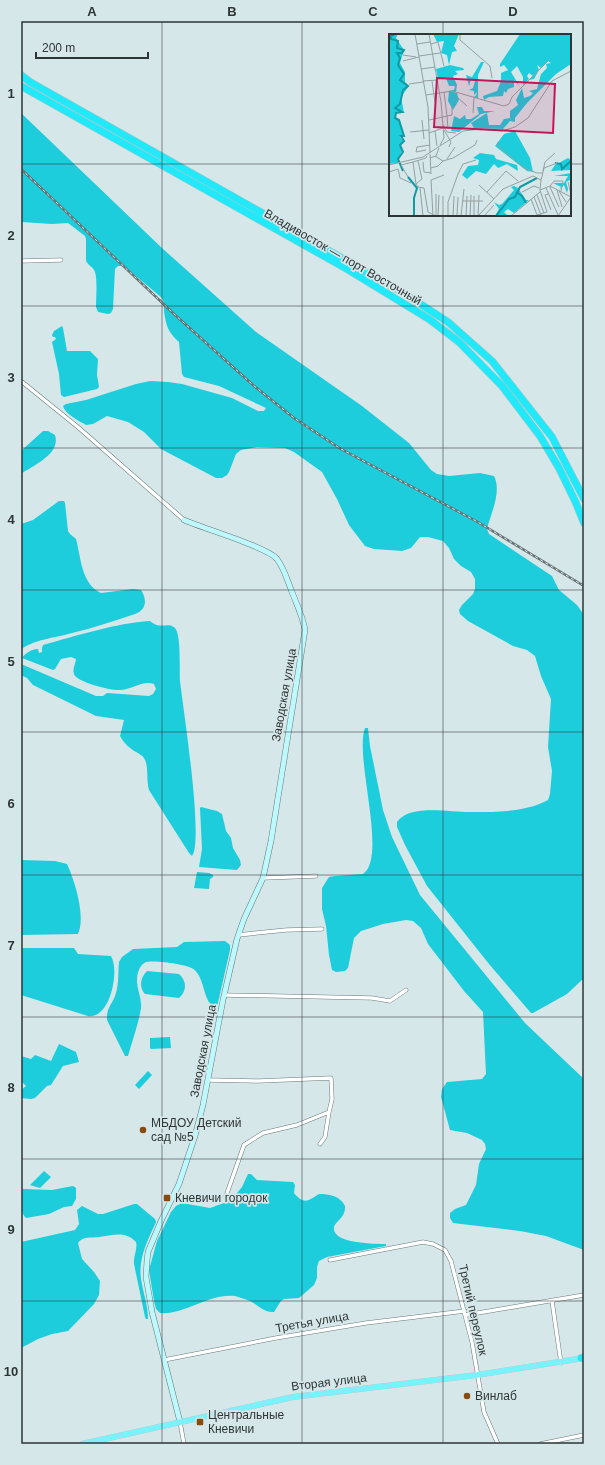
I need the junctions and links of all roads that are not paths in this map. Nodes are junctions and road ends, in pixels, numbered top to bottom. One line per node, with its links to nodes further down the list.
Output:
1 (21, 75): 6 (highway, Владивосток — порт Восточный)
2 (21, 86): 8 (highway, Владивосток — порт Восточный)
3 (61, 260): 4 (street)
4 (21, 261)
5 (21, 381): 7 (street)
6 (584, 499)
7 (184, 520): 10 (street, Заводская улица)
8 (584, 523)
9 (316, 876): 10 (street)
10 (263, 878): 12 (street, Заводская улица)
11 (322, 929): 12 (street)
12 (238, 935): 14 (street, Заводская улица)
13 (406, 990): 14 (street)
14 (224, 995): 15 (street, Заводская улица)
15 (208, 1080): 16 (street); 24 (street, Заводская улица)
16 (329, 1112): 17 (street); 18 (street)
17 (320, 1144)
18 (226, 1196)
19 (330, 1260): 22 (street, Третий переулок)
20 (584, 1295): 21 (street, Третья улица)
21 (552, 1301): 22 (street, Третья улица); 25 (street)
22 (465, 1313): 24 (street, Третья улица); 26 (street, Третий переулок)
23 (583, 1358): 25 (main road, Вторая улица)
24 (164, 1360): 27 (street, Заводская улица)
25 (561, 1363): 26 (main road, Вторая улица)
26 (477, 1375): 27 (main road, Вторая улица); 31 (street, Третий переулок)
27 (180, 1422): 29 (main road, Вторая улица); 30 (street)
28 (584, 1435): 32 (street)
29 (82, 1444)
30 (184, 1444)
31 (498, 1444)
32 (540, 1444)

